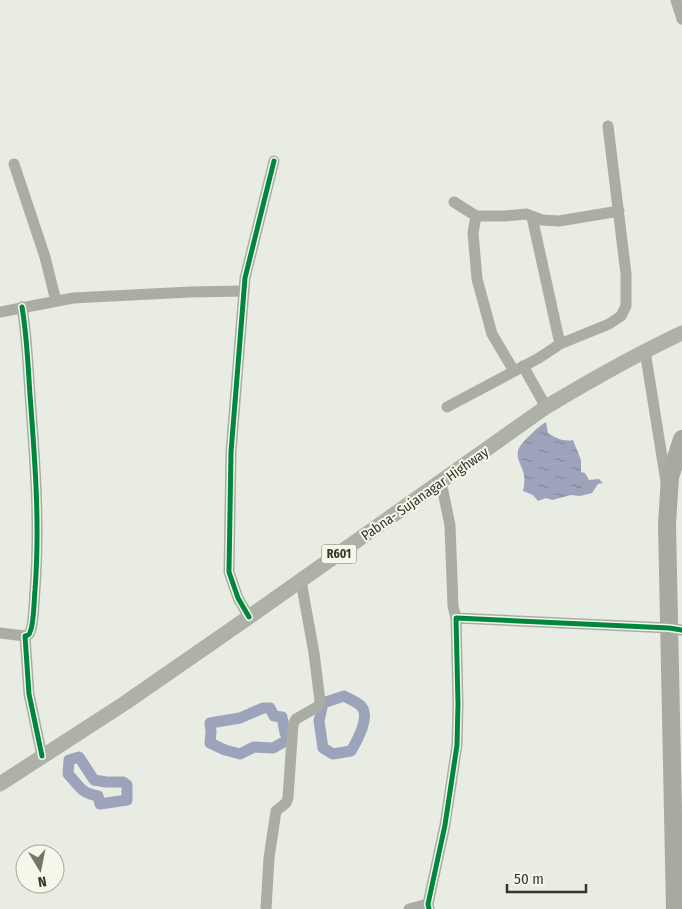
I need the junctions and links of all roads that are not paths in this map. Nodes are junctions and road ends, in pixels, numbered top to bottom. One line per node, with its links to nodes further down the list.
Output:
1 (676, 0): 2 (street)
2 (682, 19)
3 (608, 126): 7 (street)
4 (274, 161): 10 (street)
5 (14, 164): 11 (street)
6 (454, 202): 8 (street)
7 (619, 211): 9 (street); 15 (street)
8 (476, 216): 9 (street); 17 (street)
9 (532, 216): 15 (street)
10 (244, 292): 11 (street); 24 (street)
11 (56, 301): 12 (street)
12 (22, 307): 13 (street); 28 (street)
13 (0, 312)
14 (682, 332): 16 (main road, Pabna- Sujanagar Highway / R601)
15 (560, 344): 17 (street)
16 (645, 350): 19 (main road, Pabna- Sujanagar Highway / R601); 22 (street)
17 (518, 368): 18 (street); 19 (street)
18 (448, 407)
19 (546, 408): 21 (main road, Pabna- Sujanagar Highway / R601)
20 (682, 439): 22 (highway)
21 (442, 482): 23 (main road, Pabna- Sujanagar Highway / R601); 25 (street)
22 (668, 500): 26 (highway)
23 (301, 581): 24 (main road, Pabna- Sujanagar Highway / R601); 32 (street)
24 (249, 617): 29 (main road, Pabna- Sujanagar Highway / R601)
25 (456, 618): 26 (street); 31 (street)
26 (676, 629): 34 (highway)
27 (0, 633): 28 (street)
28 (25, 636): 29 (street)
29 (42, 756): 30 (main road, Pabna- Sujanagar Highway / R601)
30 (0, 784)
31 (429, 907): 33 (street)
32 (266, 909)
33 (410, 909)
34 (675, 909)

